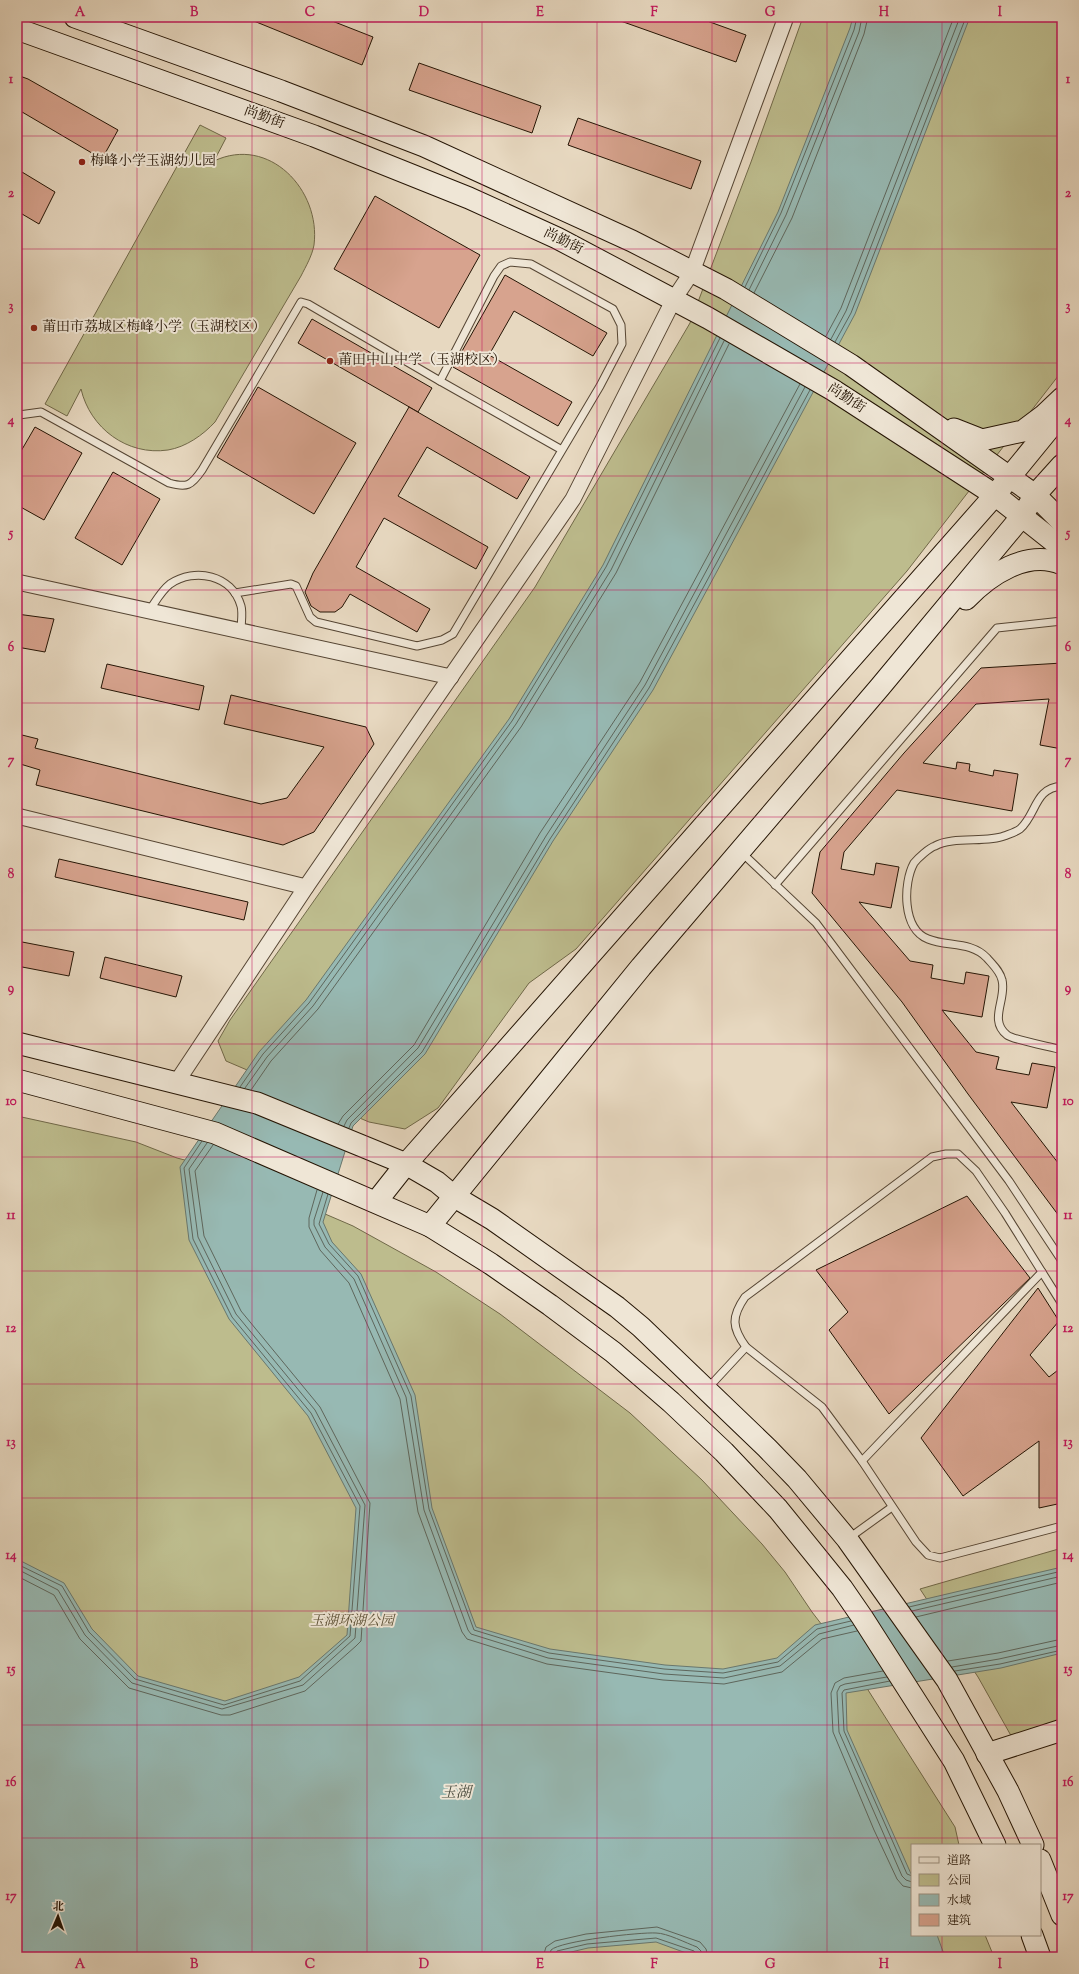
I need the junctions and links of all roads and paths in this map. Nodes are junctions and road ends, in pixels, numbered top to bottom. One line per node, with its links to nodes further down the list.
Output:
1 (75, 17): 4 (main road, 尚勤街)
2 (786, 17): 4 (street)
3 (17, 29): 5 (main road, 尚勤街)
4 (692, 272): 5 (street); 10 (main road, 尚勤街)
5 (674, 299): 14 (main road, 尚勤街); 25 (street)
6 (440, 380): 9 (lane); 11 (lane); 11 (lane)
7 (1062, 398): 10 (main road)
8 (1062, 413): 13 (main road)
9 (17, 417)
10 (928, 419): 13 (main road, 尚勤街)
11 (562, 450): 21 (lane)
12 (1062, 465): 15 (main road)
13 (1009, 479): 14 (main road); 15 (main road, 尚勤街)
14 (995, 495): 16 (main road, 尚勤街); 36 (main road)
15 (1035, 495): 16 (main road); 17 (main road, 尚勤街)
16 (1022, 516): 18 (main road, 尚勤街); 26 (main road)
17 (1062, 522)
18 (1062, 548)
19 (1062, 564): 26 (main road)
20 (17, 582): 22 (street)
21 (235, 593): 22 (lane); 24 (lane)
22 (149, 611): 24 (street)
23 (1062, 621): 30 (lane)
24 (241, 631): 25 (street)
25 (451, 677): 31 (street)
26 (880, 687): 29 (main road)
27 (1062, 786): 33 (lane)
28 (17, 816): 31 (street)
29 (741, 852): 30 (lane); 37 (main road)
30 (775, 885): 40 (lane)
31 (306, 887): 35 (street)
32 (17, 1043): 35 (main road)
33 (1062, 1050)
34 (17, 1080): 38 (main road)
35 (176, 1083): 36 (main road)
36 (406, 1164): 37 (main road); 38 (main road)
37 (455, 1197): 39 (main road); 44 (main road)
38 (376, 1202): 39 (main road)
39 (430, 1226): 51 (main road)
40 (1062, 1261)
41 (1042, 1272): 42 (lane); 43 (lane); 45 (lane)
42 (1062, 1304)
43 (746, 1347): 44 (lane); 45 (lane)
44 (707, 1390): 48 (main road)
45 (862, 1461): 46 (lane)
46 (892, 1507): 47 (lane); 48 (lane)
47 (1062, 1526)
48 (847, 1539): 50 (main road)
49 (1062, 1730): 50 (main road)
50 (987, 1754): 52 (main road)
51 (995, 1844)
52 (1032, 1844)
53 (1041, 1862): 54 (main road)
54 (1062, 1915)
55 (1032, 1936): 56 (main road)
56 (1040, 1957)

